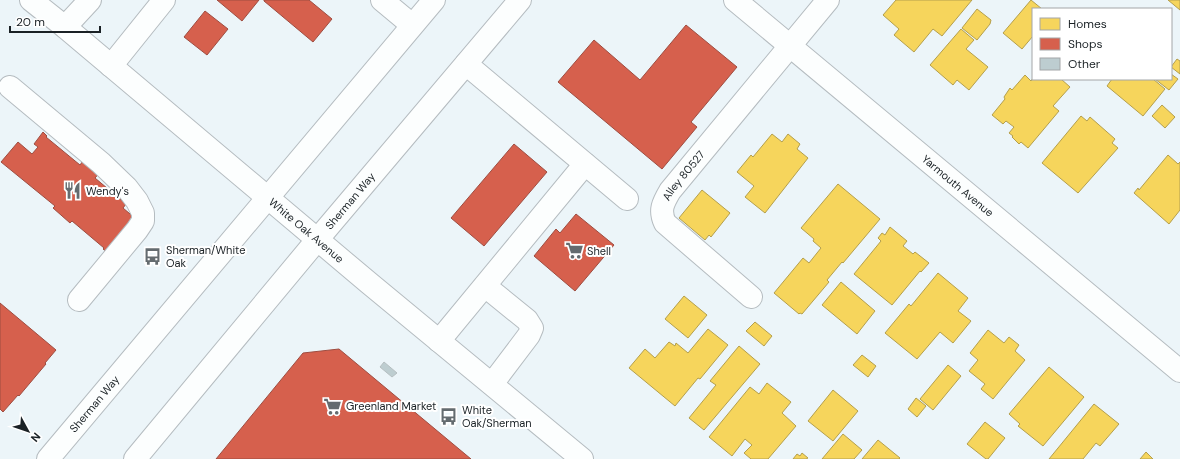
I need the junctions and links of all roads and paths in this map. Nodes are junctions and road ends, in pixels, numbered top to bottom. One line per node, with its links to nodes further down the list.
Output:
1 (31, 0): 10 (main road, White Oak Avenue)
2 (90, 0): 10 (main road)
3 (164, 0): 13 (main road)
4 (382, 0): 9 (main road)
5 (434, 0): 9 (main road, Sherman Way)
6 (520, 0): 12 (main road, Sherman Way)
7 (735, 0): 11 (main road, Yarmouth Avenue)
8 (828, 0): 11 (main road)
9 (412, 25): 16 (main road, Sherman Way)
10 (65, 27): 13 (main road, White Oak Avenue)
11 (790, 46): 20 (main road, Alley 80527); 23 (main road, Yarmouth Avenue)
12 (466, 64): 15 (main road); 18 (main road, Sherman Way)
13 (111, 66): 16 (main road, White Oak Avenue)
14 (10, 87): 21 (main road)
15 (586, 164): 17 (main road); 19 (main road)
16 (268, 198): 18 (main road, White Oak Avenue); 25 (main road, Sherman Way)
17 (627, 199)
18 (317, 240): 22 (main road, White Oak Avenue); 26 (main road, Sherman Way)
19 (485, 286): 22 (main road); 24 (main road)
20 (751, 297)
21 (79, 300)
22 (439, 341): 24 (main road, White Oak Avenue)
23 (1180, 371)
24 (492, 384): 27 (main road, White Oak Avenue)
25 (48, 459)
26 (135, 459)
27 (582, 459)

